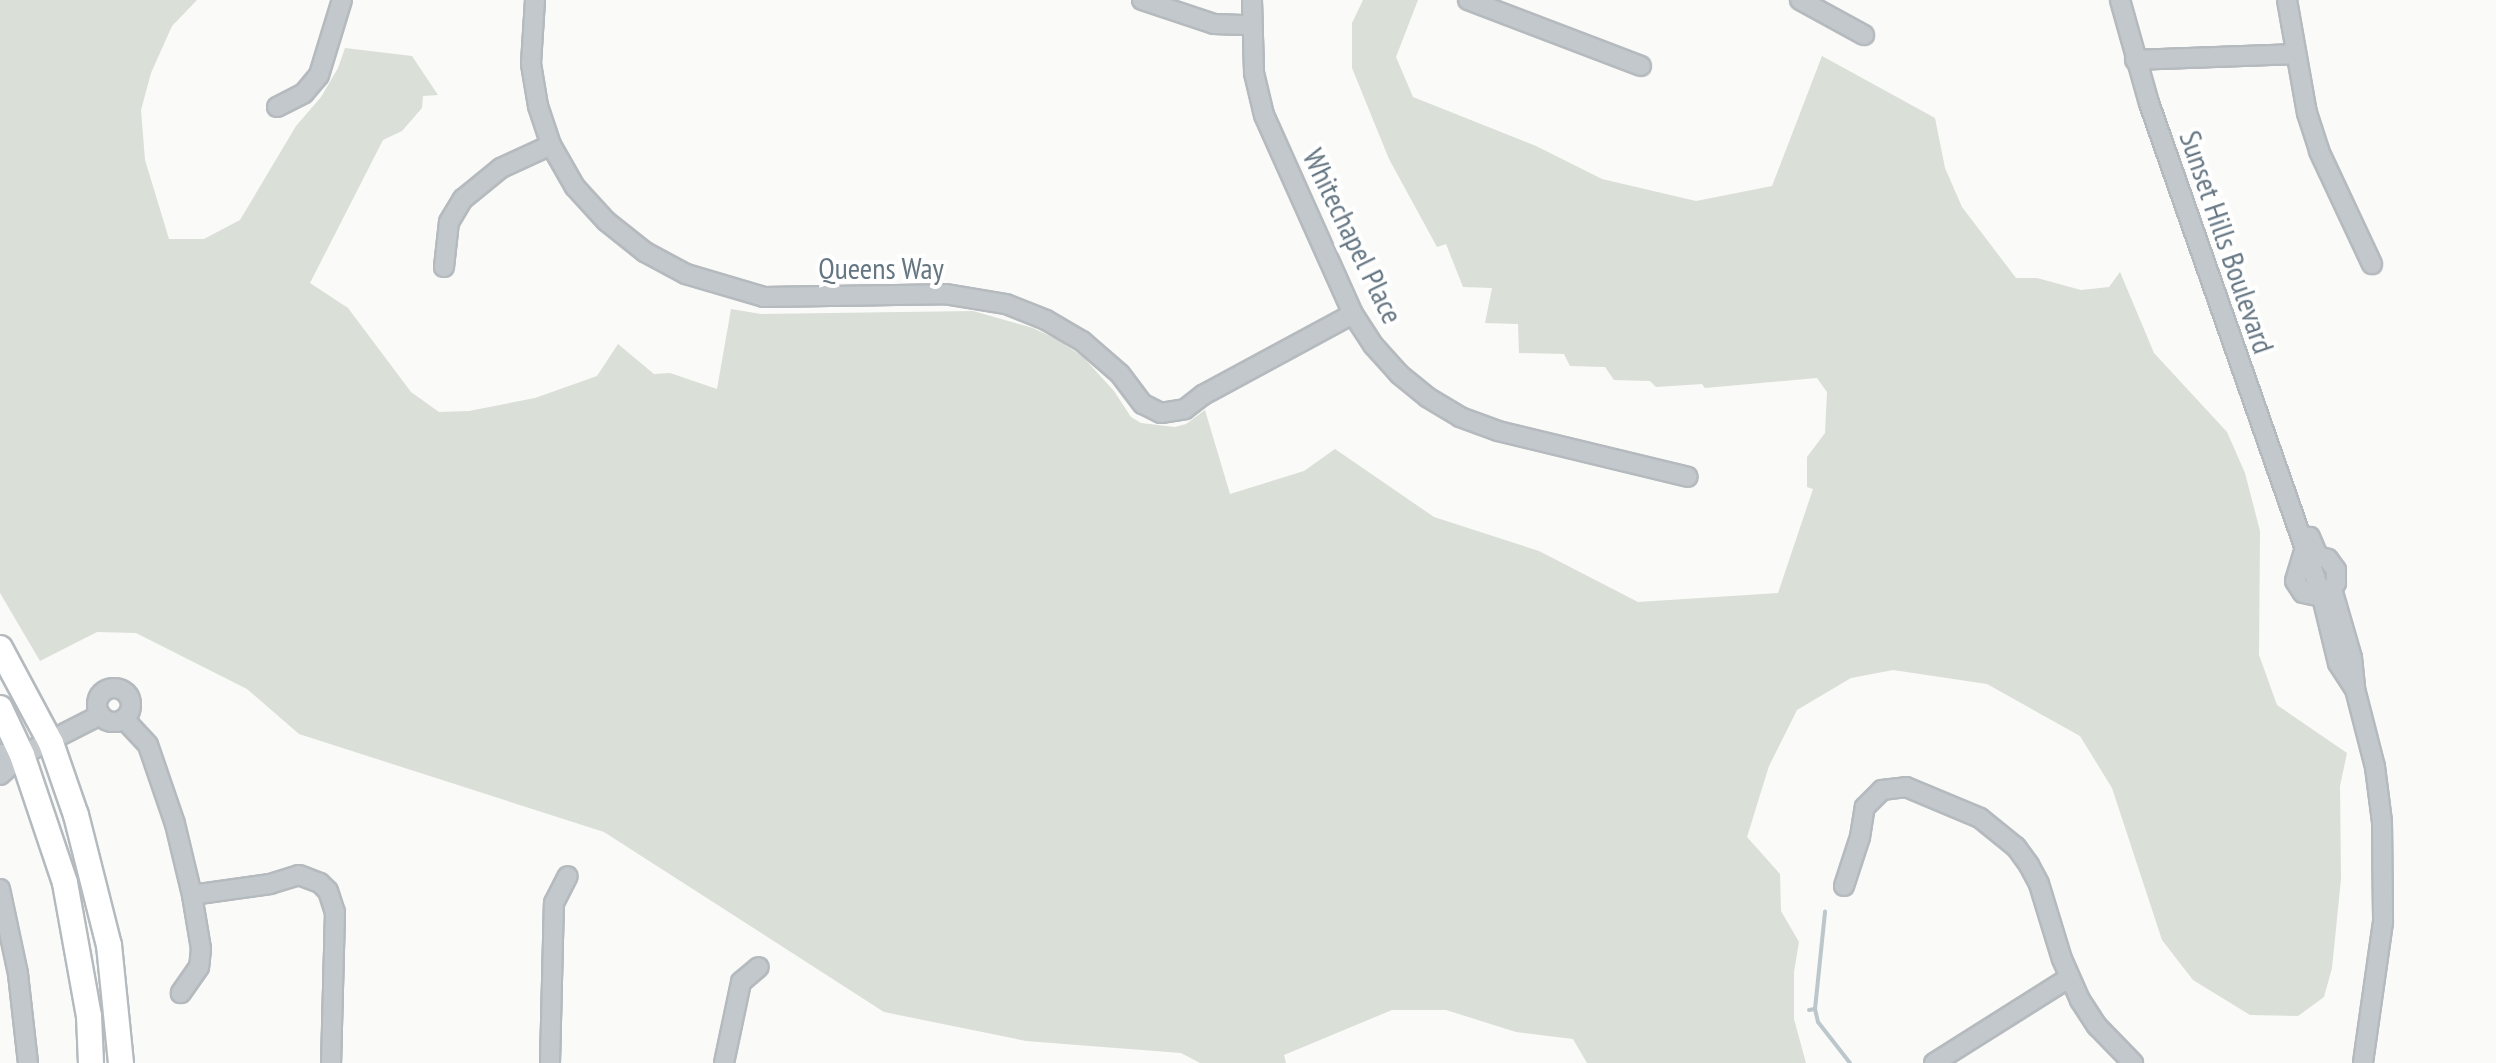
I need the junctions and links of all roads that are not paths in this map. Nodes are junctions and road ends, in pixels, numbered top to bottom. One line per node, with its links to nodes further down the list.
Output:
1 (342, 0): 14 (street)
2 (535, 0): 15 (street, Queens Way)
3 (1142, 0): 9 (street)
4 (1252, 0): 9 (street, Whitechapel Place)
5 (1468, 0): 13 (street)
6 (1800, 0): 10 (street)
7 (2120, 0): 12 (street, Sunset Hills Boulevard)
8 (2287, 0): 11 (street)
9 (1250, 25): 18 (street, Whitechapel Place)
10 (1864, 35)
11 (2296, 54): 12 (street); 16 (street)
12 (2135, 60): 20 (street, Sunset Hills Boulevard)
13 (1641, 66)
14 (277, 107)
15 (551, 145): 17 (street); 18 (street, Queens Way)
16 (2372, 264)
17 (444, 267)
18 (1353, 314): 19 (street, Whitechapel Place)
19 (1688, 477)
20 (2288, 501): 21 (street, Sunset Hills Boulevard); 21 (street, Sunset Hills Boulevard)
21 (2327, 593): 44 (street, Sunset Hills Boulevard)
22 (0, 648): 26 (main road)
23 (0, 708): 27 (main road)
24 (128, 712): 25 (street); 25 (street); 32 (street)
25 (100, 715): 26 (street)
26 (51, 743): 27 (street); 38 (main road)
27 (11, 754): 28 (street); 37 (main road)
28 (0, 775)
29 (568, 876): 40 (street)
30 (1844, 886): 34 (street)
31 (0, 889): 36 (street)
32 (192, 895): 35 (street); 39 (street)
33 (759, 967): 41 (street)
34 (2069, 978): 42 (street); 43 (street)
35 (181, 993)
36 (28, 1063)
37 (91, 1063)
38 (121, 1063)
39 (331, 1063)
40 (550, 1063)
41 (724, 1063)
42 (1934, 1063)
43 (2133, 1063)
44 (2363, 1063)

